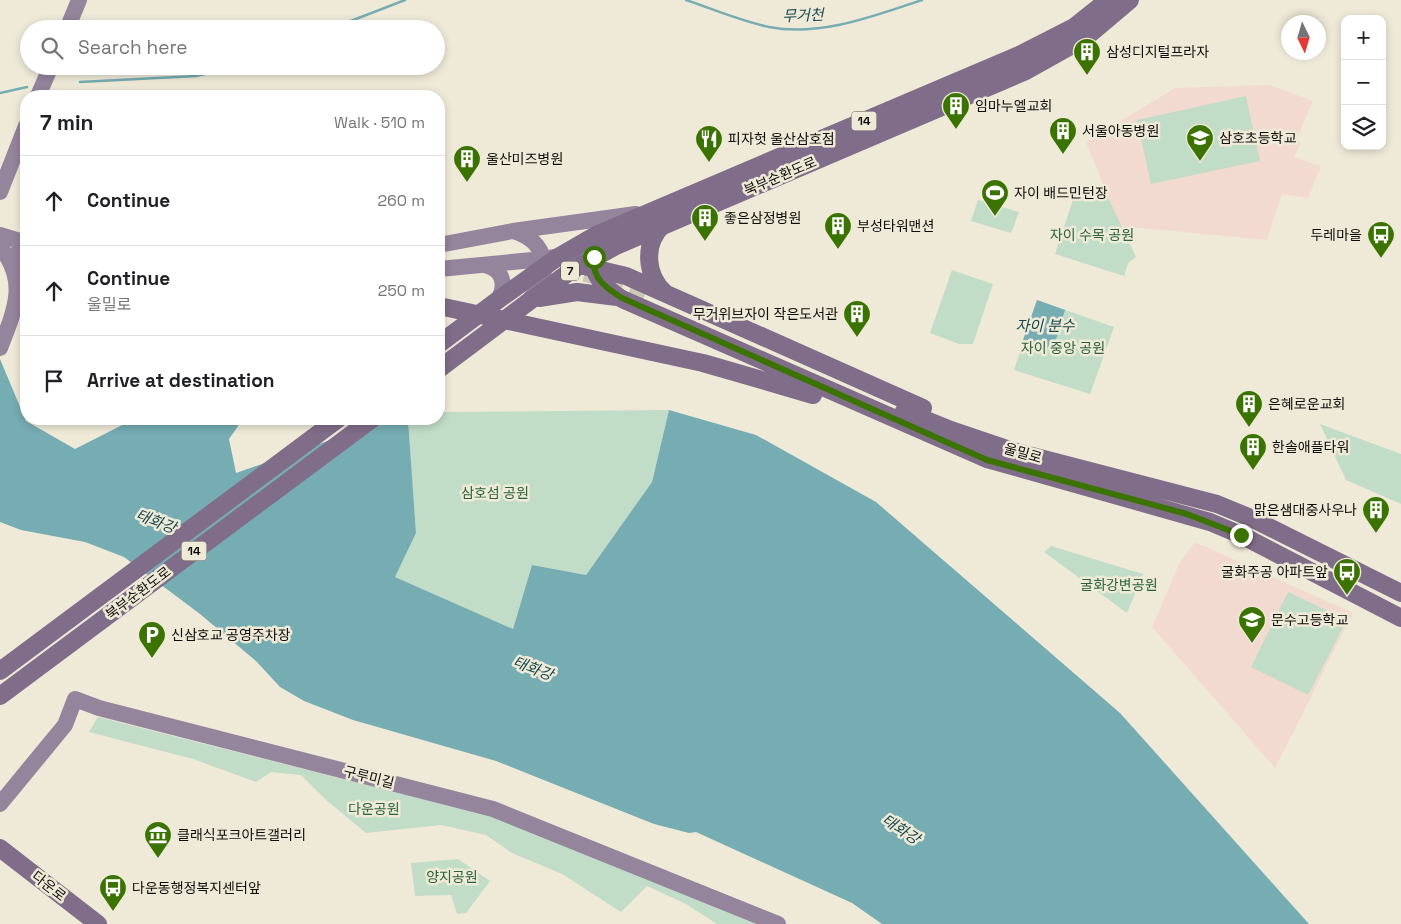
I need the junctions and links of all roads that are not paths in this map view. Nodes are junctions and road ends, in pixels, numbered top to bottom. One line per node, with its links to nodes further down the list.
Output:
1 (79, 0): 4 (street)
2 (1108, 0): 9 (main road, 북부순환도로 / 14)
3 (1130, 0): 10 (main road, 북부순환도로 / 14)
4 (70, 20)
5 (47, 75): 6 (street)
6 (41, 90)
7 (20, 141): 8 (street)
8 (0, 192)
9 (650, 212): 11 (main road, 북부순환도로 / 14); 12 (street)
10 (662, 226): 21 (main road, 북부순환도로 / 7); 26 (main road)
11 (612, 228): 21 (main road); 23 (main road, 북부순환도로 / 7)
12 (514, 231): 15 (street); 23 (street)
13 (0, 235): 17 (street)
14 (0, 241): 18 (street)
15 (445, 244)
16 (0, 247): 25 (street)
17 (20, 248)
18 (20, 248)
19 (20, 256): 25 (street)
20 (445, 258): 22 (street)
21 (590, 260): 23 (main road); 26 (main road); 27 (main road); 30 (main road, 북부순환도로 / 7)
22 (480, 261): 23 (street); 24 (street); 29 (street)
23 (544, 267): 29 (main road, 북부순환도로 / 7); 30 (street)
24 (445, 268)
25 (15, 274): 32 (street)
26 (668, 294): 39 (main road)
27 (622, 298): 30 (main road); 38 (main road)
28 (650, 299): 39 (main road, 울밀로)
29 (498, 300): 33 (main road, 북부순환도로, bridge)
30 (528, 302): 35 (main road, 북부순환도로, bridge)
31 (445, 307): 38 (main road)
32 (17, 309): 34 (street)
33 (445, 340)
34 (0, 348)
35 (445, 364)
36 (330, 425): 42 (main road, 북부순환도로 / 14)
37 (364, 425): 43 (main road, 북부순환도로 / 14)
38 (906, 425): 41 (main road, 울밀로)
39 (1063, 464): 40 (main road, 울밀로)
40 (1401, 593)
41 (1401, 618)
42 (0, 671)
43 (0, 696)
44 (0, 804): 47 (street, 구루미길)
45 (0, 848): 46 (main road, 다운로)
46 (98, 924)
47 (778, 924)

